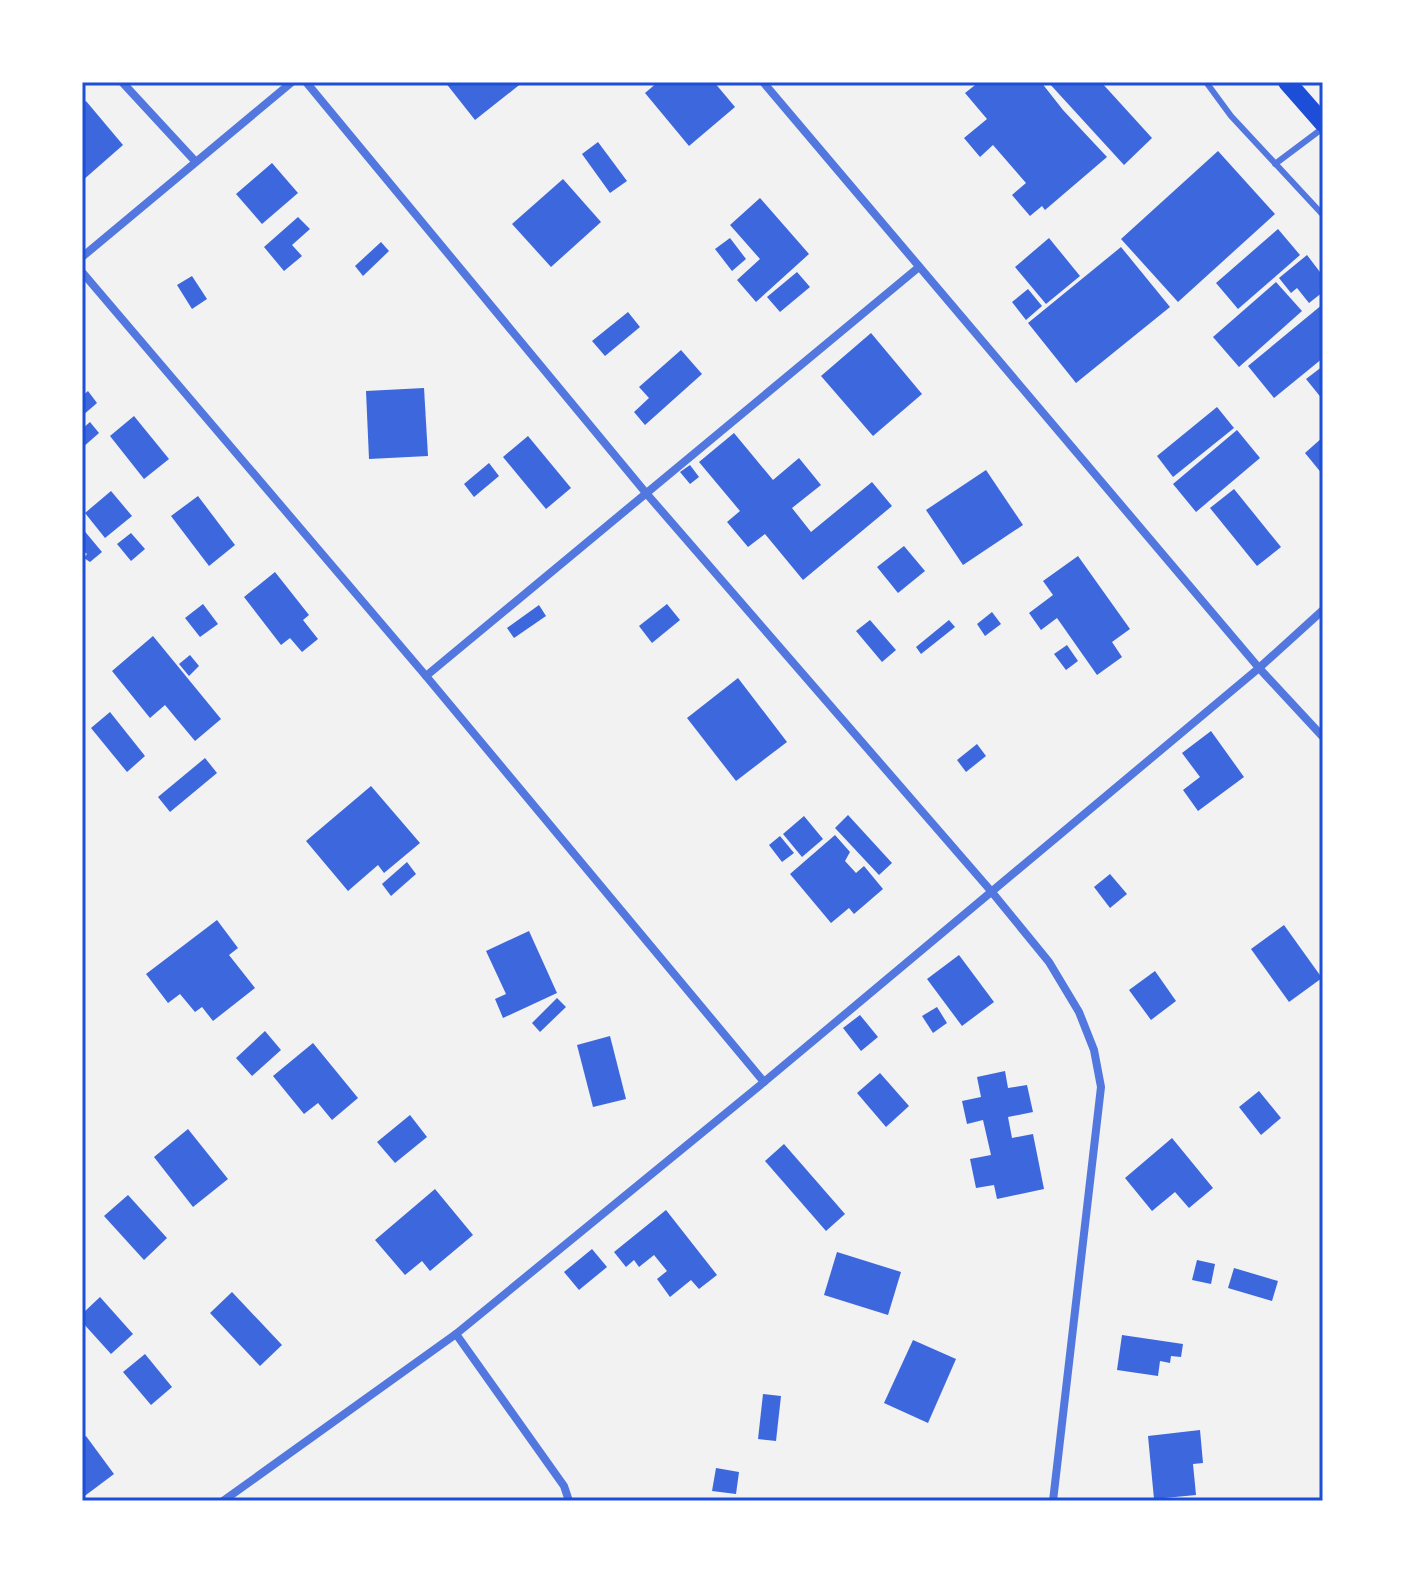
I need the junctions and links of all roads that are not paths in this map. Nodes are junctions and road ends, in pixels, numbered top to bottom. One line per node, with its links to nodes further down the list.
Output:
1 (122, 82): 8 (street)
2 (292, 82): 8 (street)
3 (306, 82): 14 (street)
4 (763, 82): 12 (street)
5 (1206, 82): 9 (lane)
6 (1287, 82): 7 (highway)
7 (1323, 125): 9 (lane)
8 (195, 161): 11 (street)
9 (1275, 164): 10 (lane)
10 (1323, 215)
11 (82, 257)
12 (919, 267): 14 (street); 16 (street)
13 (82, 272): 17 (street)
14 (646, 493): 17 (street); 19 (street)
15 (1323, 610): 16 (street)
16 (1259, 668): 18 (street); 19 (street)
17 (426, 676): 20 (street)
18 (1323, 737)
19 (991, 891): 20 (street); 24 (street)
20 (764, 1082): 21 (street)
21 (456, 1334): 22 (street); 23 (street)
22 (223, 1501)
23 (569, 1501)
24 (1053, 1501)

